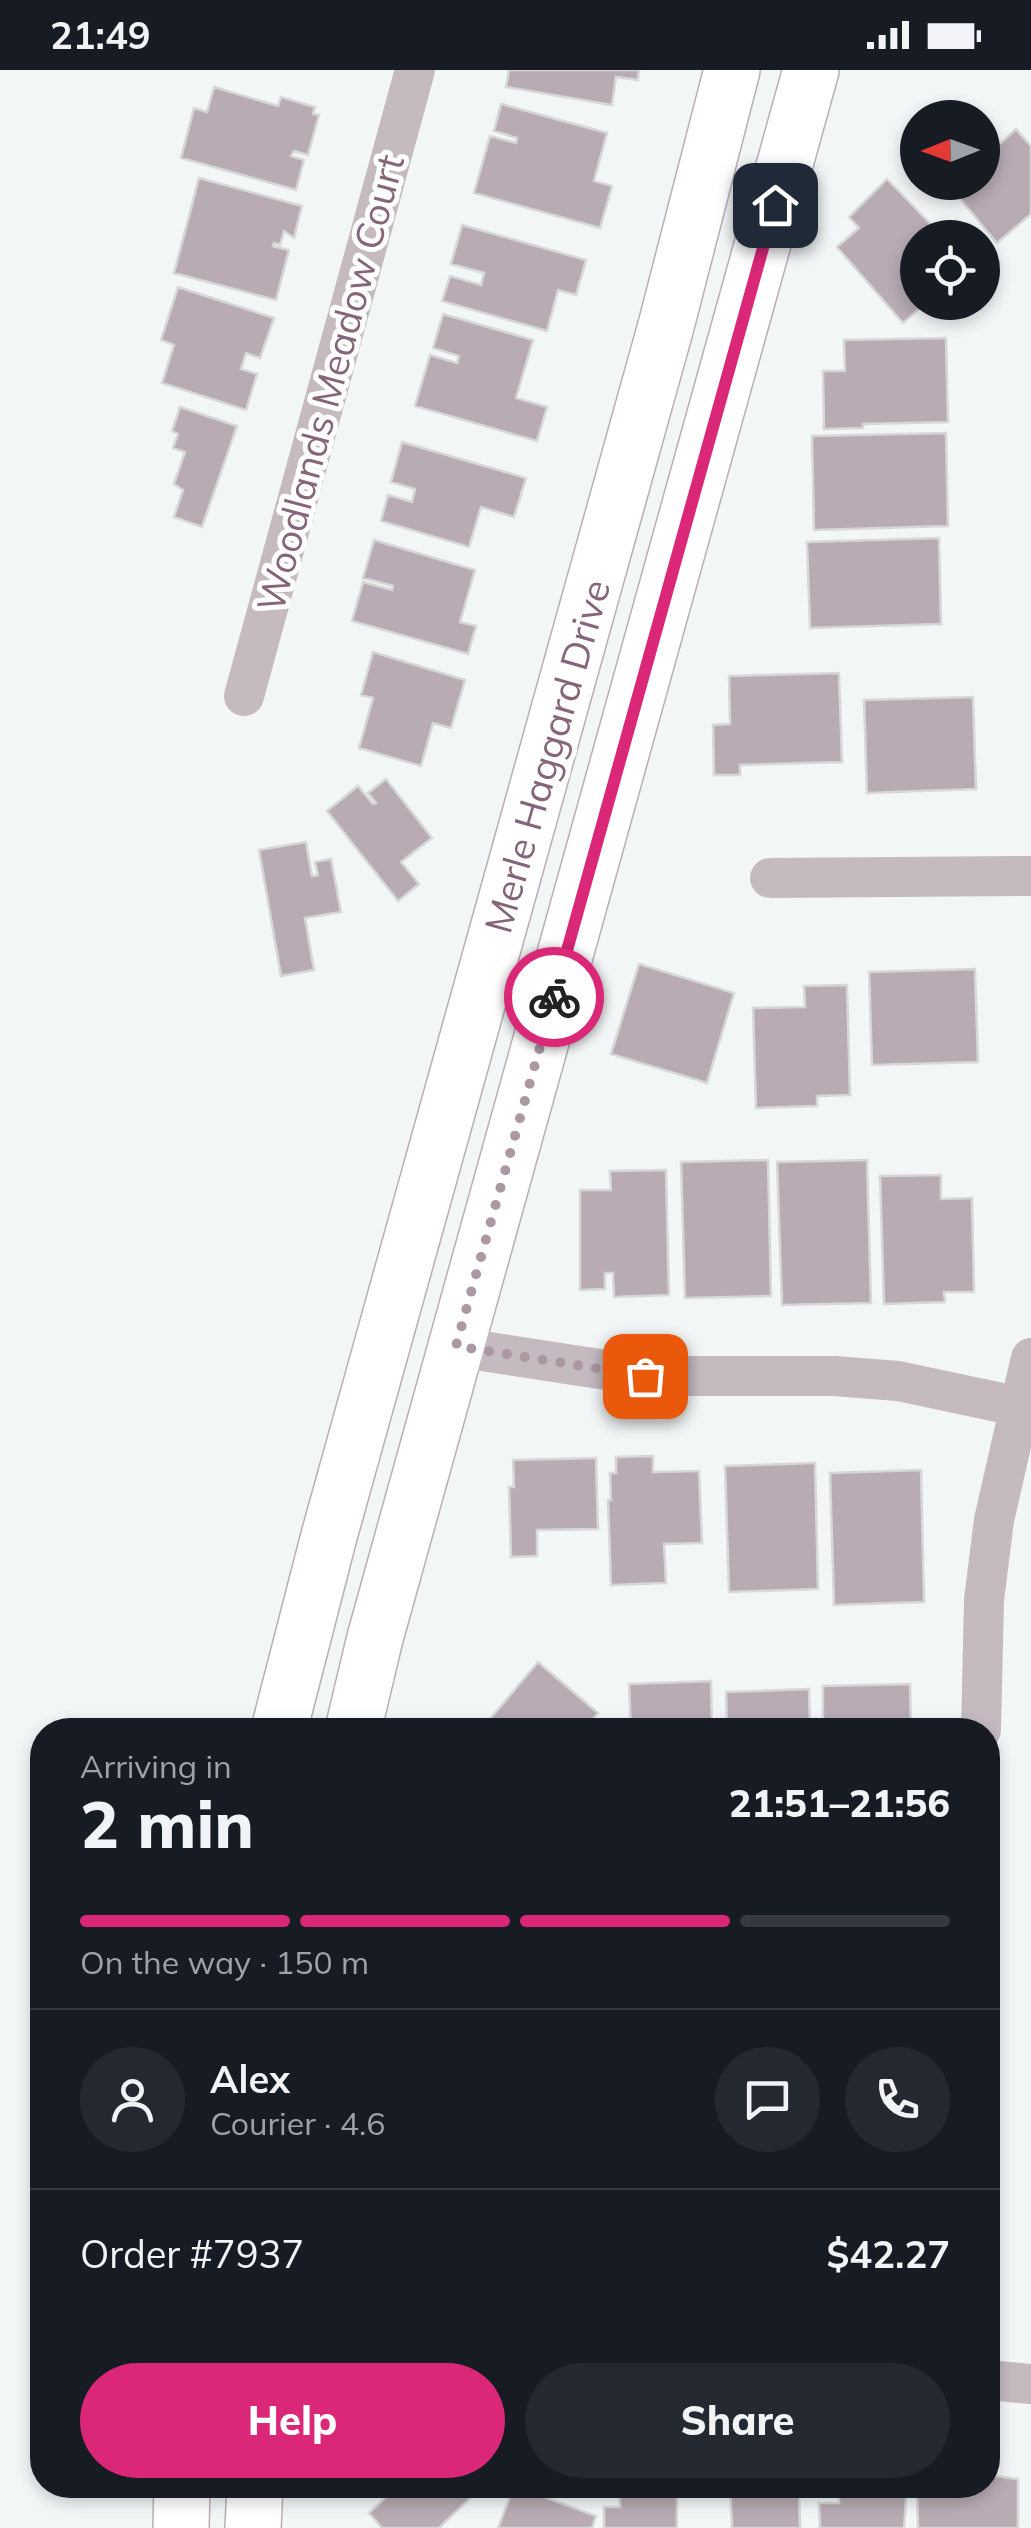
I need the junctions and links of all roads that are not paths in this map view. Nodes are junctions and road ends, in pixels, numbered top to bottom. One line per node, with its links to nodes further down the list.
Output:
1 (416, 70): 4 (street, Woodlands Meadow Court)
2 (732, 70): 10 (main road, Merle Haggard Drive)
3 (811, 70): 7 (main road, Merle Haggard Drive)
4 (244, 696)
5 (1031, 876): 6 (street)
6 (770, 878)
7 (456, 1346): 9 (street); 11 (main road, Merle Haggard Drive)
8 (1031, 1358): 9 (street)
9 (1021, 1407): 12 (street)
10 (282, 1718)
11 (356, 1718)
12 (981, 1718)
13 (1000, 2381): 14 (street)
14 (1031, 2384)
15 (181, 2498): 17 (main road)
16 (255, 2498): 18 (main road)
17 (180, 2528)
18 (254, 2528)

